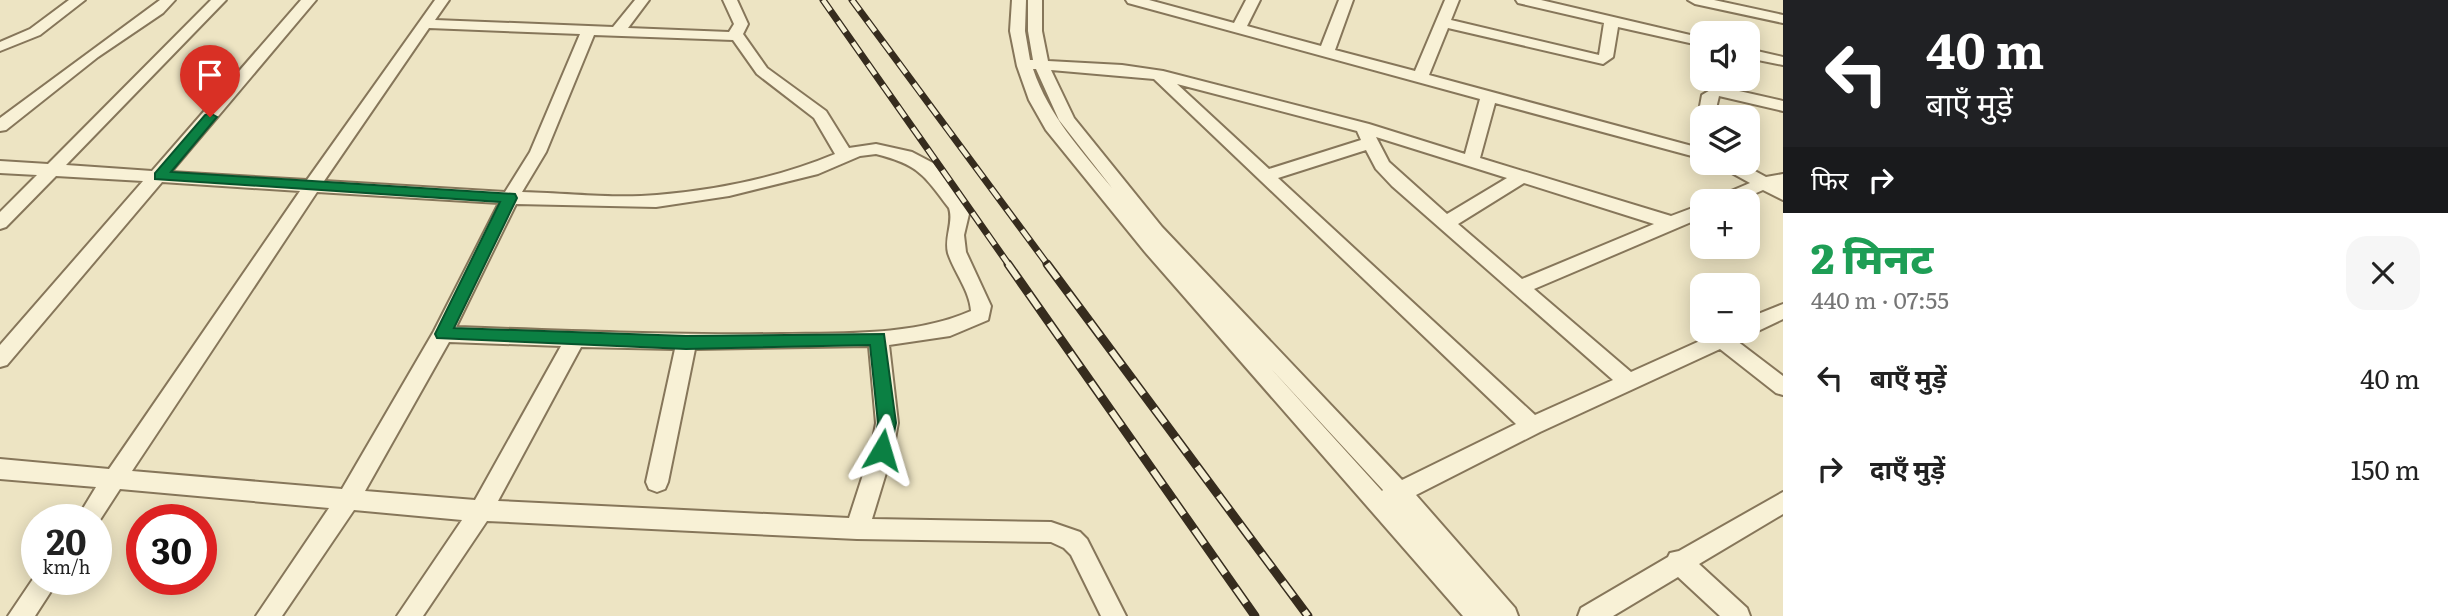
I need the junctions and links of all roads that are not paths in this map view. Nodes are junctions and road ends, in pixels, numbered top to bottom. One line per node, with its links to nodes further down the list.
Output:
1 (78, 0): 28 (street)
2 (169, 0): 38 (street)
3 (219, 0): 44 (street)
4 (309, 0): 45 (street)
5 (442, 0): 22 (street)
6 (642, 0): 25 (street)
7 (730, 0): 26 (street)
8 (1019, 0): 32 (street)
9 (1035, 0): 32 (street)
10 (1133, 0): 18 (street)
11 (1253, 0): 23 (street)
12 (1346, 0): 29 (street)
13 (1452, 0): 21 (street)
14 (1523, 0): 16 (street)
15 (1695, 0): 17 (street)
16 (1542, 2): 20 (street)
17 (1725, 3): 19 (street)
18 (1163, 4): 23 (street)
19 (1783, 19)
20 (1612, 21): 21 (street); 27 (street)
21 (1444, 23): 34 (street)
22 (426, 24): 24 (street); 49 (street)
23 (1238, 29): 29 (street)
24 (589, 32): 25 (street); 52 (street)
25 (617, 32): 26 (street)
26 (736, 34): 41 (street)
27 (1690, 39)
28 (0, 47)
29 (1326, 53): 34 (street)
30 (1760, 56): 31 (street)
31 (1783, 61)
32 (1034, 64): 33 (street); 73 (street); 75 (street)
33 (1157, 75): 39 (street); 46 (street)
34 (1420, 78): 35 (street)
35 (1489, 96): 40 (street); 42 (street)
36 (1708, 105): 37 (street)
37 (1783, 106)
38 (3, 121)
39 (1366, 136): 42 (street); 46 (street); 55 (street)
40 (1690, 151)
41 (845, 156): 52 (street); 62 (street)
42 (1471, 162): 47 (street)
43 (0, 167): 44 (street)
44 (53, 170): 45 (street); 54 (street)
45 (160, 176): 49 (street); 66 (street)
46 (1265, 176): 69 (street)
47 (1522, 177): 55 (street); 56 (street)
48 (1774, 181): 50 (street); 51 (street)
49 (312, 186): 52 (street); 71 (street)
50 (1754, 189)
51 (1783, 194)
52 (510, 198): 60 (street)
53 (1690, 215): 56 (street)
54 (0, 223)
55 (1446, 223): 57 (street)
56 (1672, 223): 57 (street)
57 (1521, 287): 67 (street)
58 (1783, 311): 59 (street)
59 (1760, 322)
60 (443, 334): 61 (street); 74 (street)
61 (576, 337): 63 (street); 78 (street)
62 (878, 339): 63 (street); 79 (street)
63 (686, 342): 72 (street)
64 (1713, 343): 67 (street)
65 (1738, 343): 68 (street)
66 (0, 359)
67 (1629, 382): 69 (street)
68 (1783, 387)
69 (1532, 426): 73 (street)
70 (0, 469): 71 (street)
71 (114, 479): 74 (street); 77 (street)
72 (657, 482)
73 (1399, 492): 75 (street); 87 (street)
74 (347, 501): 78 (street); 83 (street)
75 (1378, 502): 86 (street)
76 (1783, 502): 80 (street)
77 (98, 504)
78 (481, 511): 79 (street); 84 (street)
79 (857, 529): 85 (street)
80 (1678, 561): 88 (street); 89 (street)
81 (35, 595): 82 (street)
82 (20, 616)
83 (268, 616)
84 (409, 616)
85 (1114, 616)
86 (1479, 616)
87 (1506, 616)
88 (1590, 616)
89 (1738, 616)

